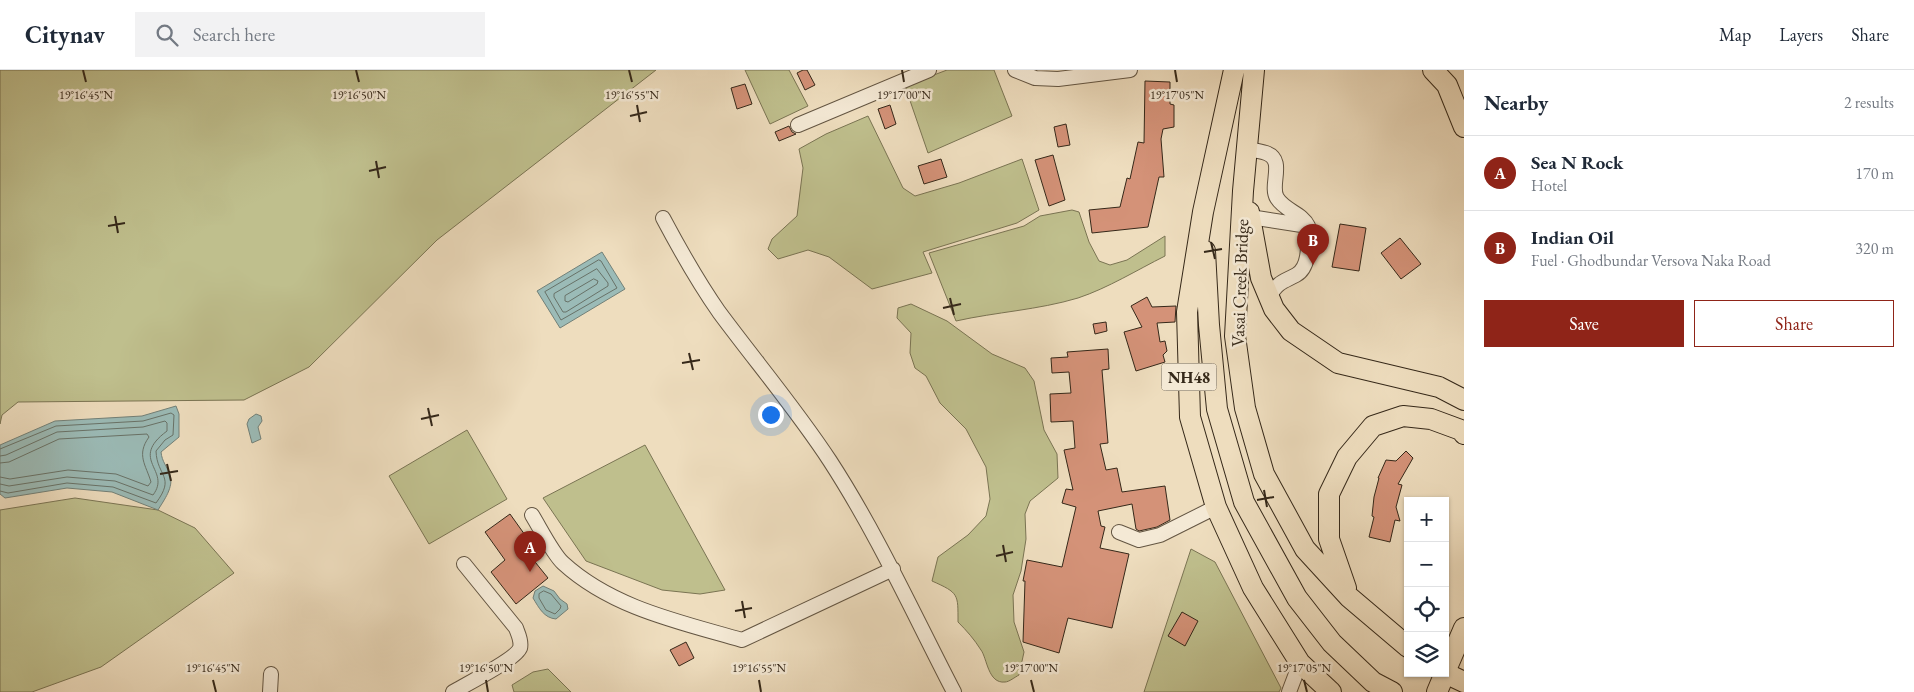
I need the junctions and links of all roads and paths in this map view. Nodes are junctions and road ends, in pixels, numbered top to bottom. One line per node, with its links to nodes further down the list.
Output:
1 (928, 70): 7 (street)
2 (1015, 70): 3 (street)
3 (1130, 70)
4 (1234, 70): 11 (highway, NH48)
5 (1254, 70): 9 (highway, NH48)
6 (1432, 70): 8 (highway)
7 (798, 125)
8 (1464, 127)
9 (1247, 149): 10 (highway, NH48); 14 (street)
10 (1243, 191): 13 (highway); 23 (highway, Vasai Creek Bridge / NH48)
11 (1204, 212): 18 (highway, NH48); 32 (highway)
12 (663, 218): 22 (street)
13 (1250, 218): 14 (street); 15 (highway)
14 (1308, 226): 15 (street)
15 (1268, 296): 16 (highway)
16 (1464, 400)
17 (1464, 434): 23 (highway)
18 (1216, 508): 20 (street); 26 (highway, NH48)
19 (532, 515): 22 (street)
20 (1119, 532)
21 (464, 564): 34 (street)
22 (893, 569): 35 (street)
23 (1349, 597): 25 (highway, Vasai Creek Bridge)
24 (1464, 628): 27 (highway)
25 (1404, 644)
26 (1300, 663): 36 (street); 37 (highway, NH48)
27 (1449, 664)
28 (271, 674): 33 (street)
29 (1449, 675): 31 (highway)
30 (1443, 677): 39 (highway)
31 (1464, 682)
32 (1378, 687): 38 (highway)
33 (270, 692)
34 (453, 692)
35 (954, 692)
36 (1289, 692)
37 (1331, 692)
38 (1392, 692)
39 (1437, 692)

